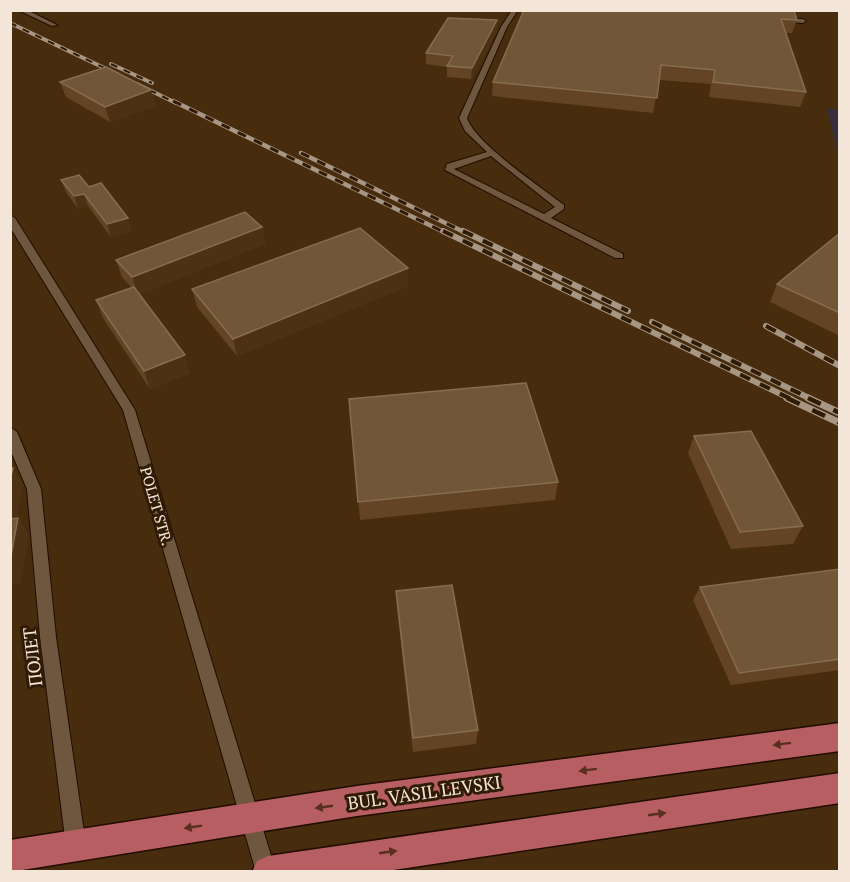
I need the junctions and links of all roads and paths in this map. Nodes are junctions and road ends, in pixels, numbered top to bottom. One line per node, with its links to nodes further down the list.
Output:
1 (21, 10): 5 (street)
2 (515, 10): 7 (street)
3 (770, 18): 4 (street)
4 (803, 21)
5 (54, 26)
6 (492, 26): 7 (street)
7 (504, 27): 8 (street)
8 (492, 153): 10 (street); 10 (street)
9 (10, 218): 15 (street, POLET STR.)
10 (544, 218): 11 (street)
11 (619, 256)
12 (10, 432): 16 (street, ПОЛЕТ)
13 (840, 736): 15 (main road, BUL. VASIL LEVSKI, one-way to 15)
14 (840, 788): 18 (main road, one-way to 14)
15 (251, 817): 16 (main road, BUL. VASIL LEVSKI, one-way to 16); 18 (street, POLET STR.)
16 (76, 846): 17 (main road, BUL. VASIL LEVSKI)
17 (10, 856)
18 (267, 872)

